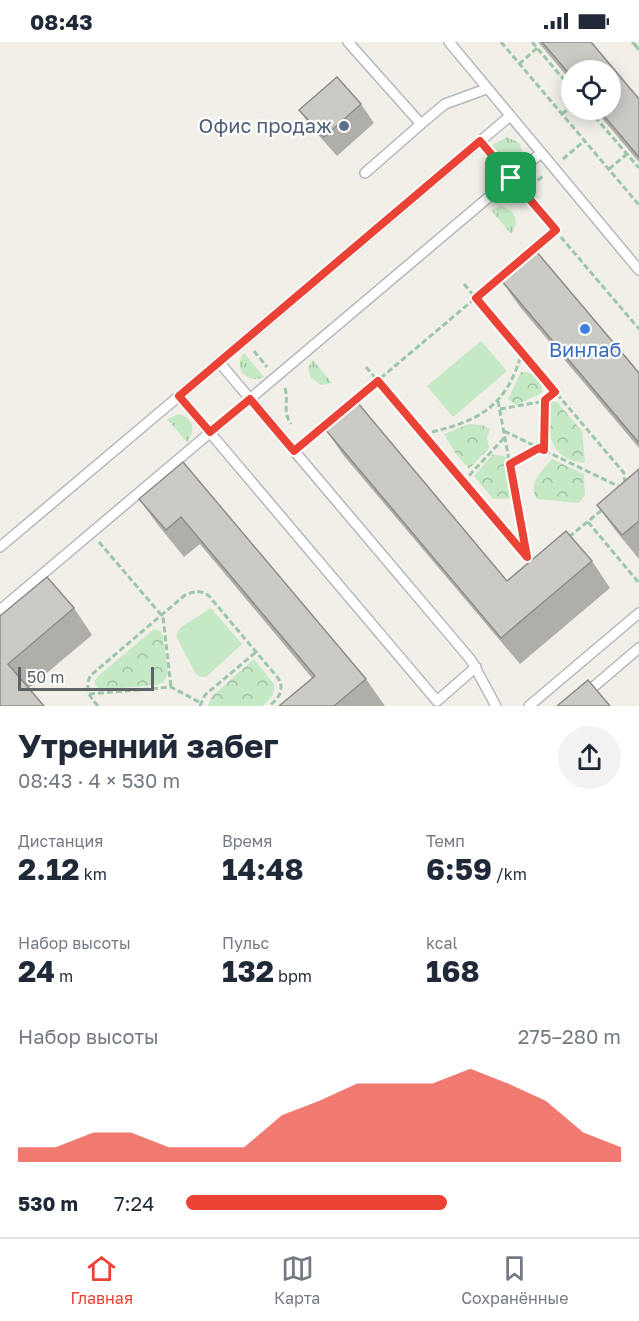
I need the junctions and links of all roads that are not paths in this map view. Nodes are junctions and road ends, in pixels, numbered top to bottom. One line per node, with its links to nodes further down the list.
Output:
1 (348, 42): 5 (lane)
2 (449, 42): 3 (lane)
3 (486, 88): 4 (lane); 5 (lane)
4 (510, 117): 6 (lane); 9 (lane)
5 (421, 124): 7 (lane)
6 (541, 153): 8 (lane); 11 (lane)
7 (365, 173)
8 (639, 270)
9 (219, 362): 10 (lane); 11 (lane)
10 (179, 396): 12 (lane); 13 (lane)
11 (250, 399): 12 (lane); 17 (lane)
12 (210, 432): 14 (lane); 18 (lane)
13 (0, 548)
14 (0, 610)
15 (639, 613): 20 (lane)
16 (639, 648): 21 (lane)
17 (476, 667): 18 (lane); 19 (lane)
18 (434, 704)
19 (496, 706)
20 (529, 706)
21 (571, 706)

